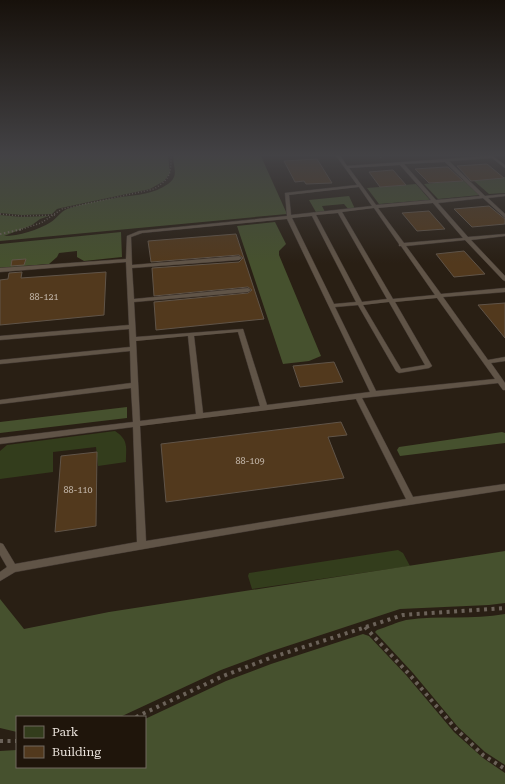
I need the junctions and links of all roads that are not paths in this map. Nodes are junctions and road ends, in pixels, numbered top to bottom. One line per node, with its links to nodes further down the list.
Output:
1 (318, 191): 11 (lane)
2 (363, 191): 8 (lane)
3 (425, 191): 7 (lane)
4 (477, 191): 6 (lane)
5 (505, 195): 6 (lane)
6 (483, 197): 7 (lane); 12 (lane)
7 (434, 201): 8 (lane); 14 (lane)
8 (374, 207): 9 (lane); 15 (lane)
9 (339, 211): 10 (lane); 24 (lane)
10 (313, 214): 11 (lane); 25 (lane)
11 (290, 217): 17 (lane); 26 (lane)
12 (505, 217)
13 (505, 235): 14 (lane)
14 (467, 239): 15 (lane); 19 (lane)
15 (401, 245): 22 (lane)
16 (239, 258): 17 (lane)
17 (129, 263): 18 (lane); 23 (lane)
18 (0, 270)
19 (505, 278)
20 (248, 290): 23 (lane)
21 (505, 290): 22 (lane)
22 (438, 296): 24 (lane); 34 (lane)
23 (130, 301): 27 (lane)
24 (391, 301): 25 (lane); 25 (lane)
25 (360, 304): 26 (lane)
26 (332, 306): 38 (lane)
27 (132, 327): 29 (lane); 30 (lane)
28 (191, 334): 30 (lane); 41 (lane); 42 (lane)
29 (0, 338)
30 (132, 339): 31 (lane)
31 (132, 349): 33 (lane); 36 (lane)
32 (505, 359): 34 (lane)
33 (0, 362)
34 (486, 362): 35 (lane)
35 (500, 381): 37 (lane); 38 (lane)
36 (134, 385): 40 (lane); 43 (lane)
37 (505, 388)
38 (374, 394): 39 (lane)
39 (358, 396): 41 (lane); 46 (lane)
40 (0, 402)
41 (264, 408): 42 (lane)
42 (200, 416): 43 (lane)
43 (136, 424): 44 (lane); 47 (lane)
44 (0, 441)
45 (505, 487): 46 (lane)
46 (411, 501): 47 (lane)
47 (142, 545): 49 (lane)
48 (0, 547): 49 (lane)
49 (13, 568): 50 (lane)
50 (0, 577)

